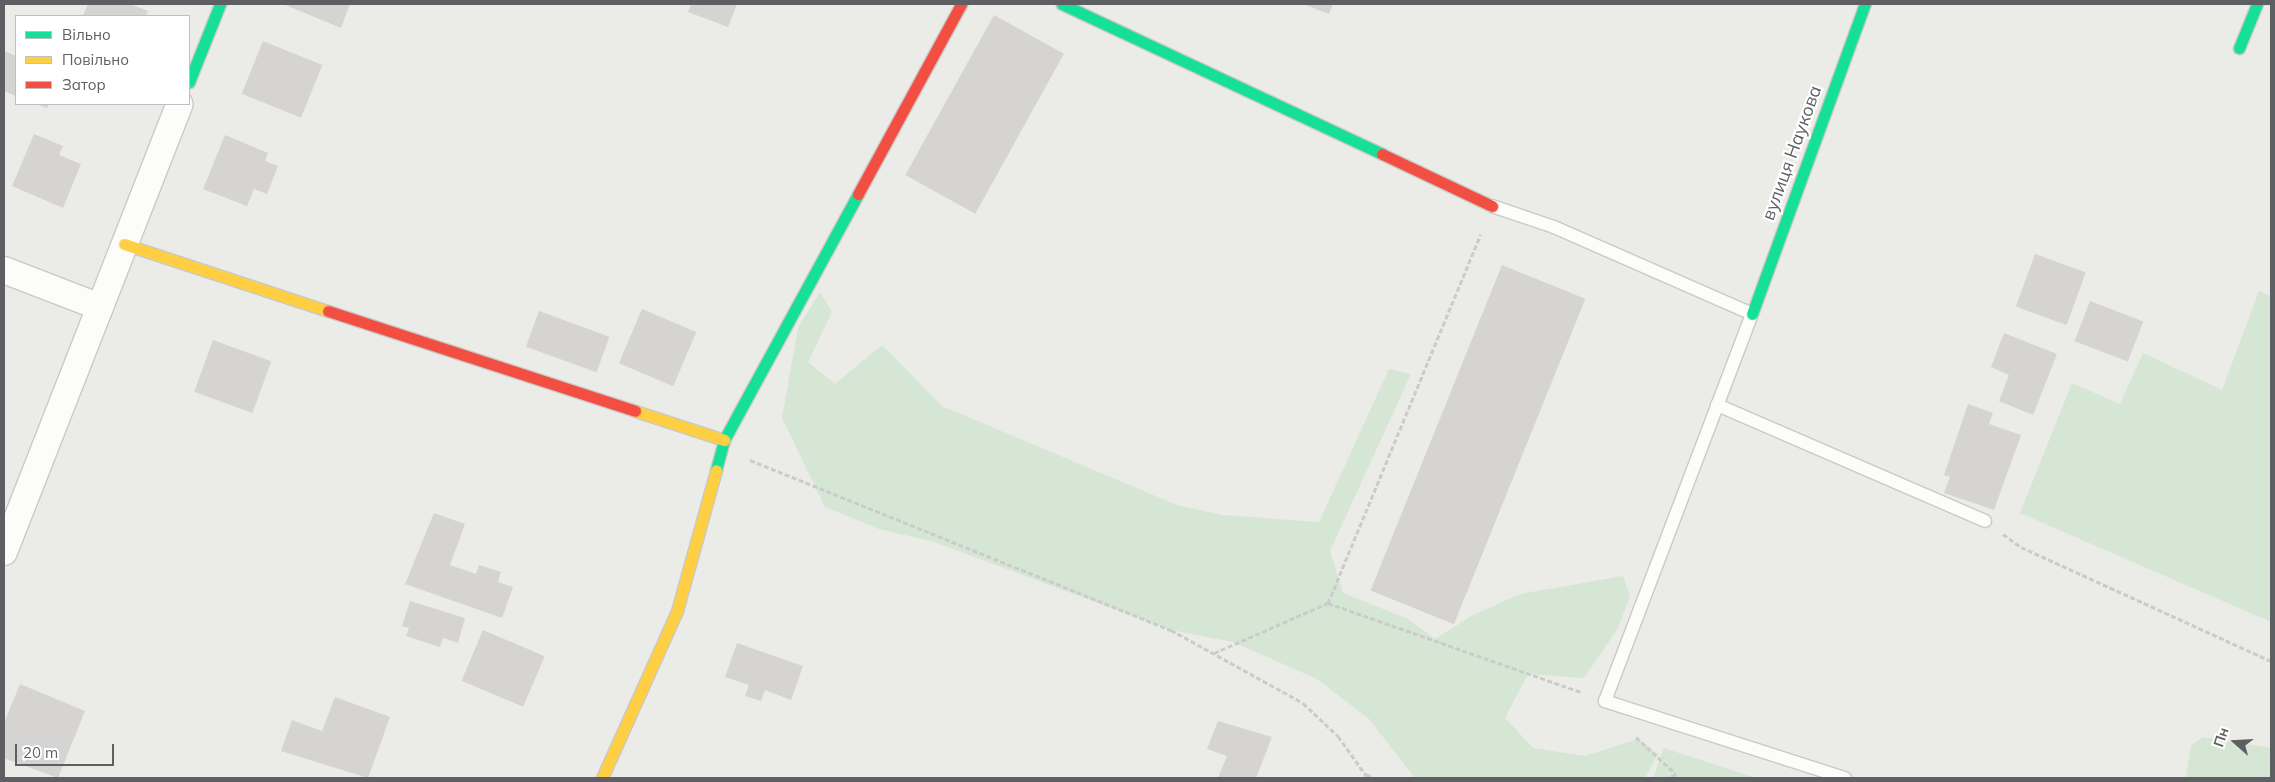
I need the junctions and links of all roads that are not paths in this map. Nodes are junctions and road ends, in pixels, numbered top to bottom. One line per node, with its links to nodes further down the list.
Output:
1 (220, 4): 7 (street)
2 (961, 4): 15 (street)
3 (1062, 4): 9 (street)
4 (1865, 4): 13 (street, вулиця Наукова)
5 (2257, 4): 6 (street)
6 (2239, 48)
7 (190, 79)
8 (180, 105): 10 (street)
9 (1492, 206): 13 (lane)
10 (124, 244): 12 (street); 15 (street)
11 (4, 270): 12 (street)
12 (100, 307): 17 (street)
13 (1752, 314): 14 (lane)
14 (1717, 405): 16 (lane); 19 (lane)
15 (724, 440): 18 (street)
16 (1985, 522)
17 (4, 552)
18 (602, 778)
19 (1845, 778)

